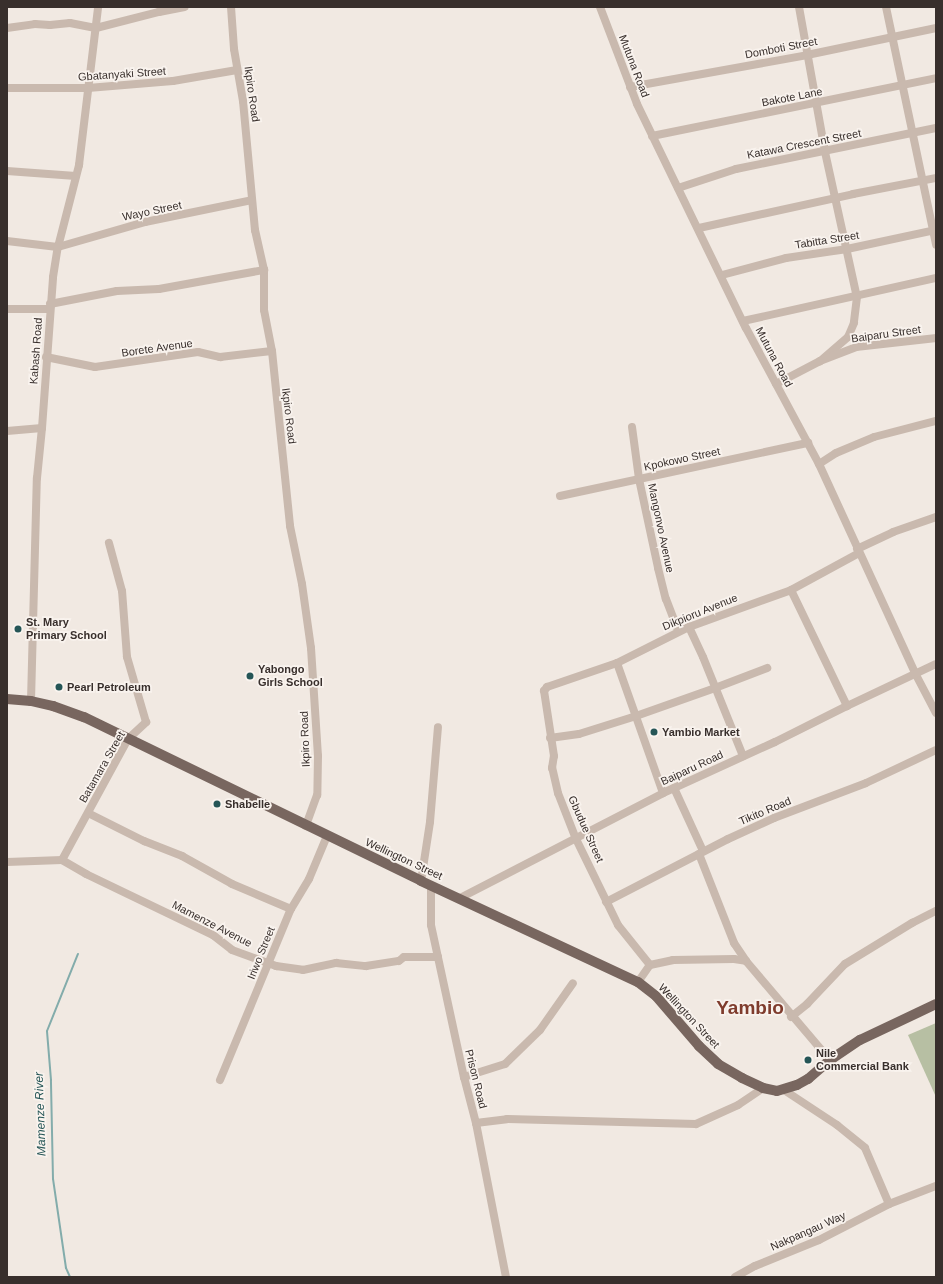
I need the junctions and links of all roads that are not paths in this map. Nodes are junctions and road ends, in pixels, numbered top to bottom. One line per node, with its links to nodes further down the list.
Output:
1 (98, 7): 8 (street, Kabash Road)
2 (185, 7): 8 (street)
3 (231, 7): 12 (street, Ikpiro Road)
4 (600, 7): 15 (street, Mutuna Road)
5 (798, 7): 11 (street)
6 (886, 7): 10 (street)
7 (7, 28): 8 (street)
8 (96, 28): 17 (street, Kabash Road)
9 (936, 28): 10 (street, Domboti Street)
10 (891, 36): 11 (street, Domboti Street); 14 (street)
11 (807, 55): 15 (street, Domboti Street); 18 (street)
12 (237, 70): 17 (street, Gbatanyaki Street); 29 (street, Ikpiro Road)
13 (936, 78): 14 (street, Bakote Lane)
14 (902, 86): 18 (street, Bakote Lane); 20 (street)
15 (630, 87): 21 (street, Mutuna Road)
16 (7, 88): 17 (street, Gbatanyaki Street)
17 (88, 88): 24 (street, Kabash Road)
18 (816, 103): 21 (street, Bakote Lane); 22 (street)
19 (936, 128): 20 (street, Katawa Crescent Street)
20 (912, 133): 22 (street, Katawa Crescent Street); 26 (street)
21 (652, 136): 27 (street, Mutuna Road)
22 (825, 152): 27 (street, Katawa Crescent Street); 28 (street)
23 (7, 171): 24 (street)
24 (76, 176): 34 (street, Kabash Road)
25 (936, 178): 26 (street)
26 (922, 181): 28 (street); 31 (street)
27 (678, 188): 30 (street, Mutuna Road)
28 (836, 198): 30 (street); 35 (street)
29 (252, 200): 34 (street, Wayo Street); 36 (street, Ikpiro Road)
30 (699, 228): 37 (street, Mutuna Road)
31 (934, 230): 33 (street); 35 (street, Tabitta Street)
32 (7, 241): 34 (street)
33 (936, 245)
34 (58, 247): 40 (street, Kabash Road)
35 (847, 249): 37 (street, Tabitta Street); 39 (street)
36 (264, 270): 40 (street); 44 (street, Ikpiro Road)
37 (722, 275): 42 (street, Mutuna Road)
38 (936, 278): 39 (street)
39 (857, 297): 42 (street); 46 (street)
40 (50, 307): 41 (street); 45 (street, Kabash Road)
41 (7, 309)
42 (743, 321): 47 (street, Mutuna Road)
43 (936, 338): 46 (street, Baiparu Street)
44 (272, 351): 45 (street, Borete Avenue); 81 (street, Ikpiro Road)
45 (46, 357): 50 (street, Kabash Road)
46 (820, 361): 47 (street, Baiparu Street)
47 (776, 384): 52 (street, Mutuna Road)
48 (936, 421): 53 (street)
49 (632, 427): 54 (street, Mangonvo Avenue)
50 (42, 428): 51 (street); 69 (street, Kabash Road)
51 (7, 431)
52 (808, 443): 53 (street, Mutuna Road); 54 (street, Kpokowo Street)
53 (819, 464): 58 (street, Mutuna Road)
54 (639, 479): 55 (street, Kpokowo Street); 61 (street, Mangonvo Avenue)
55 (560, 496)
56 (936, 517): 58 (street, Dikpioru Avenue)
57 (109, 543): 75 (street, Batamara Street)
58 (858, 551): 59 (street, Dikpioru Avenue); 65 (street, Mutuna Road)
59 (791, 590): 60 (street, Dikpioru Avenue); 70 (street)
60 (688, 627): 61 (street, Dikpioru Avenue); 67 (street)
61 (678, 631): 62 (street, Dikpioru Avenue)
62 (617, 663): 66 (street, Dikpioru Avenue); 72 (street)
63 (936, 664): 65 (street, Baiparu Road)
64 (766, 668): 67 (street)
65 (915, 673): 70 (street, Baiparu Road); 71 (street, Mutuna Road)
66 (547, 687): 74 (street, Gbudue Street)
67 (715, 688): 72 (street); 77 (street)
68 (7, 699): 69 (main road, Wellington Street)
69 (31, 701): 75 (main road, Wellington Street)
70 (847, 706): 77 (street, Baiparu Road)
71 (936, 713)
72 (636, 716): 74 (street); 79 (street)
73 (438, 727): 87 (street)
74 (550, 738): 83 (street, Gbudue Street)
75 (128, 739): 80 (street, Batamara Street); 81 (main road, Wellington Street)
76 (936, 750): 84 (street, Tikito Road)
77 (743, 756): 78 (street, Baiparu Road)
78 (674, 788): 79 (street, Baiparu Road); 84 (street)
79 (663, 793): 83 (street, Baiparu Road)
80 (88, 813): 85 (street, Batamara Street); 91 (street)
81 (306, 826): 82 (main road, Wellington Street)
82 (327, 836): 87 (main road, Wellington Street); 91 (street, Iriwo Street)
83 (576, 839): 89 (street, Baiparu Road); 90 (street, Gbudue Street)
84 (701, 852): 90 (street, Tikito Road); 94 (street)
85 (62, 860): 86 (street); 95 (street, Mamenze Avenue)
86 (7, 862)
87 (421, 881): 88 (main road, Wellington Street)
88 (432, 886): 89 (main road, Wellington Street); 93 (street, Prison Road)
89 (460, 898): 97 (main road, Wellington Street)
90 (606, 902): 96 (street, Gbudue Street)
91 (291, 909): 95 (street, Iriwo Street)
92 (936, 910): 100 (street)
93 (438, 957): 95 (street, Mamenze Avenue); 102 (street, Prison Road)
94 (746, 961): 96 (street); 100 (street)
95 (268, 963): 103 (street, Iriwo Street)
96 (650, 965): 97 (street)
97 (638, 982): 104 (main road, Wellington Street)
98 (573, 983): 102 (street)
99 (936, 1004): 101 (main road)
100 (791, 1016): 101 (street)
101 (830, 1060): 105 (main road)
102 (464, 1077): 106 (street, Prison Road)
103 (220, 1080)
104 (763, 1088): 105 (main road, Wellington Street); 106 (street)
105 (784, 1090): 108 (street)
106 (476, 1124): 109 (street, Prison Road)
107 (936, 1186): 108 (street, Nakpangau Way)
108 (889, 1204): 110 (street, Nakpangau Way)
109 (506, 1277)
110 (735, 1277)

